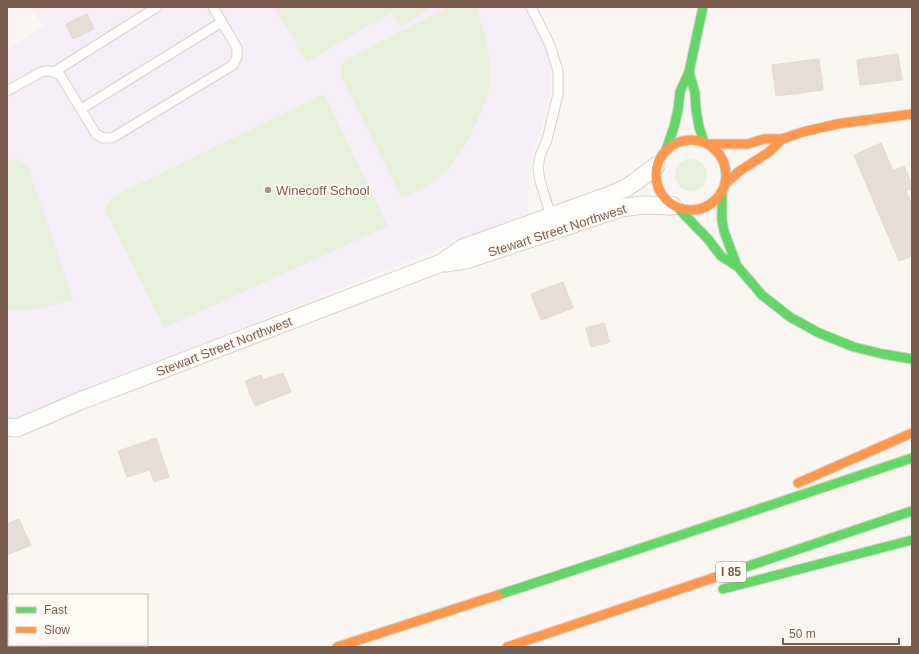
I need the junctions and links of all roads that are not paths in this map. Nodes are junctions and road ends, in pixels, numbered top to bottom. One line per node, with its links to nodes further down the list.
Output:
1 (157, 7): 6 (lane)
2 (213, 7): 5 (lane)
3 (531, 7): 17 (lane)
4 (703, 7): 7 (main road)
5 (222, 22): 9 (lane); 9 (lane)
6 (54, 72): 8 (lane); 9 (lane)
7 (689, 72): 12 (main road); 13 (main road)
8 (7, 91)
9 (81, 109)
10 (912, 114): 11 (main road)
11 (782, 139): 12 (main road); 15 (main road)
12 (706, 143): 13 (main road); 15 (main road)
13 (666, 150): 14 (main road)
14 (656, 166): 16 (main road); 17 (street, Stewart Street Northwest)
15 (724, 188): 16 (main road); 19 (main road)
16 (675, 207): 18 (street, Stewart Street Northwest); 19 (main road)
17 (551, 216): 18 (street, Stewart Street Northwest)
18 (441, 263): 21 (street, Stewart Street Northwest)
19 (738, 267): 20 (main road)
20 (912, 359)
21 (7, 427)
22 (912, 432): 24 (main road)
23 (912, 458): 27 (main road)
24 (789, 487)
25 (760, 499): 27 (main road)
26 (912, 511): 31 (main road, I 85)
27 (672, 538): 32 (main road)
28 (912, 540): 29 (main road)
29 (712, 592)
30 (665, 604): 31 (main road)
31 (550, 633): 33 (main road, I 85)
32 (336, 647)
33 (507, 647)

